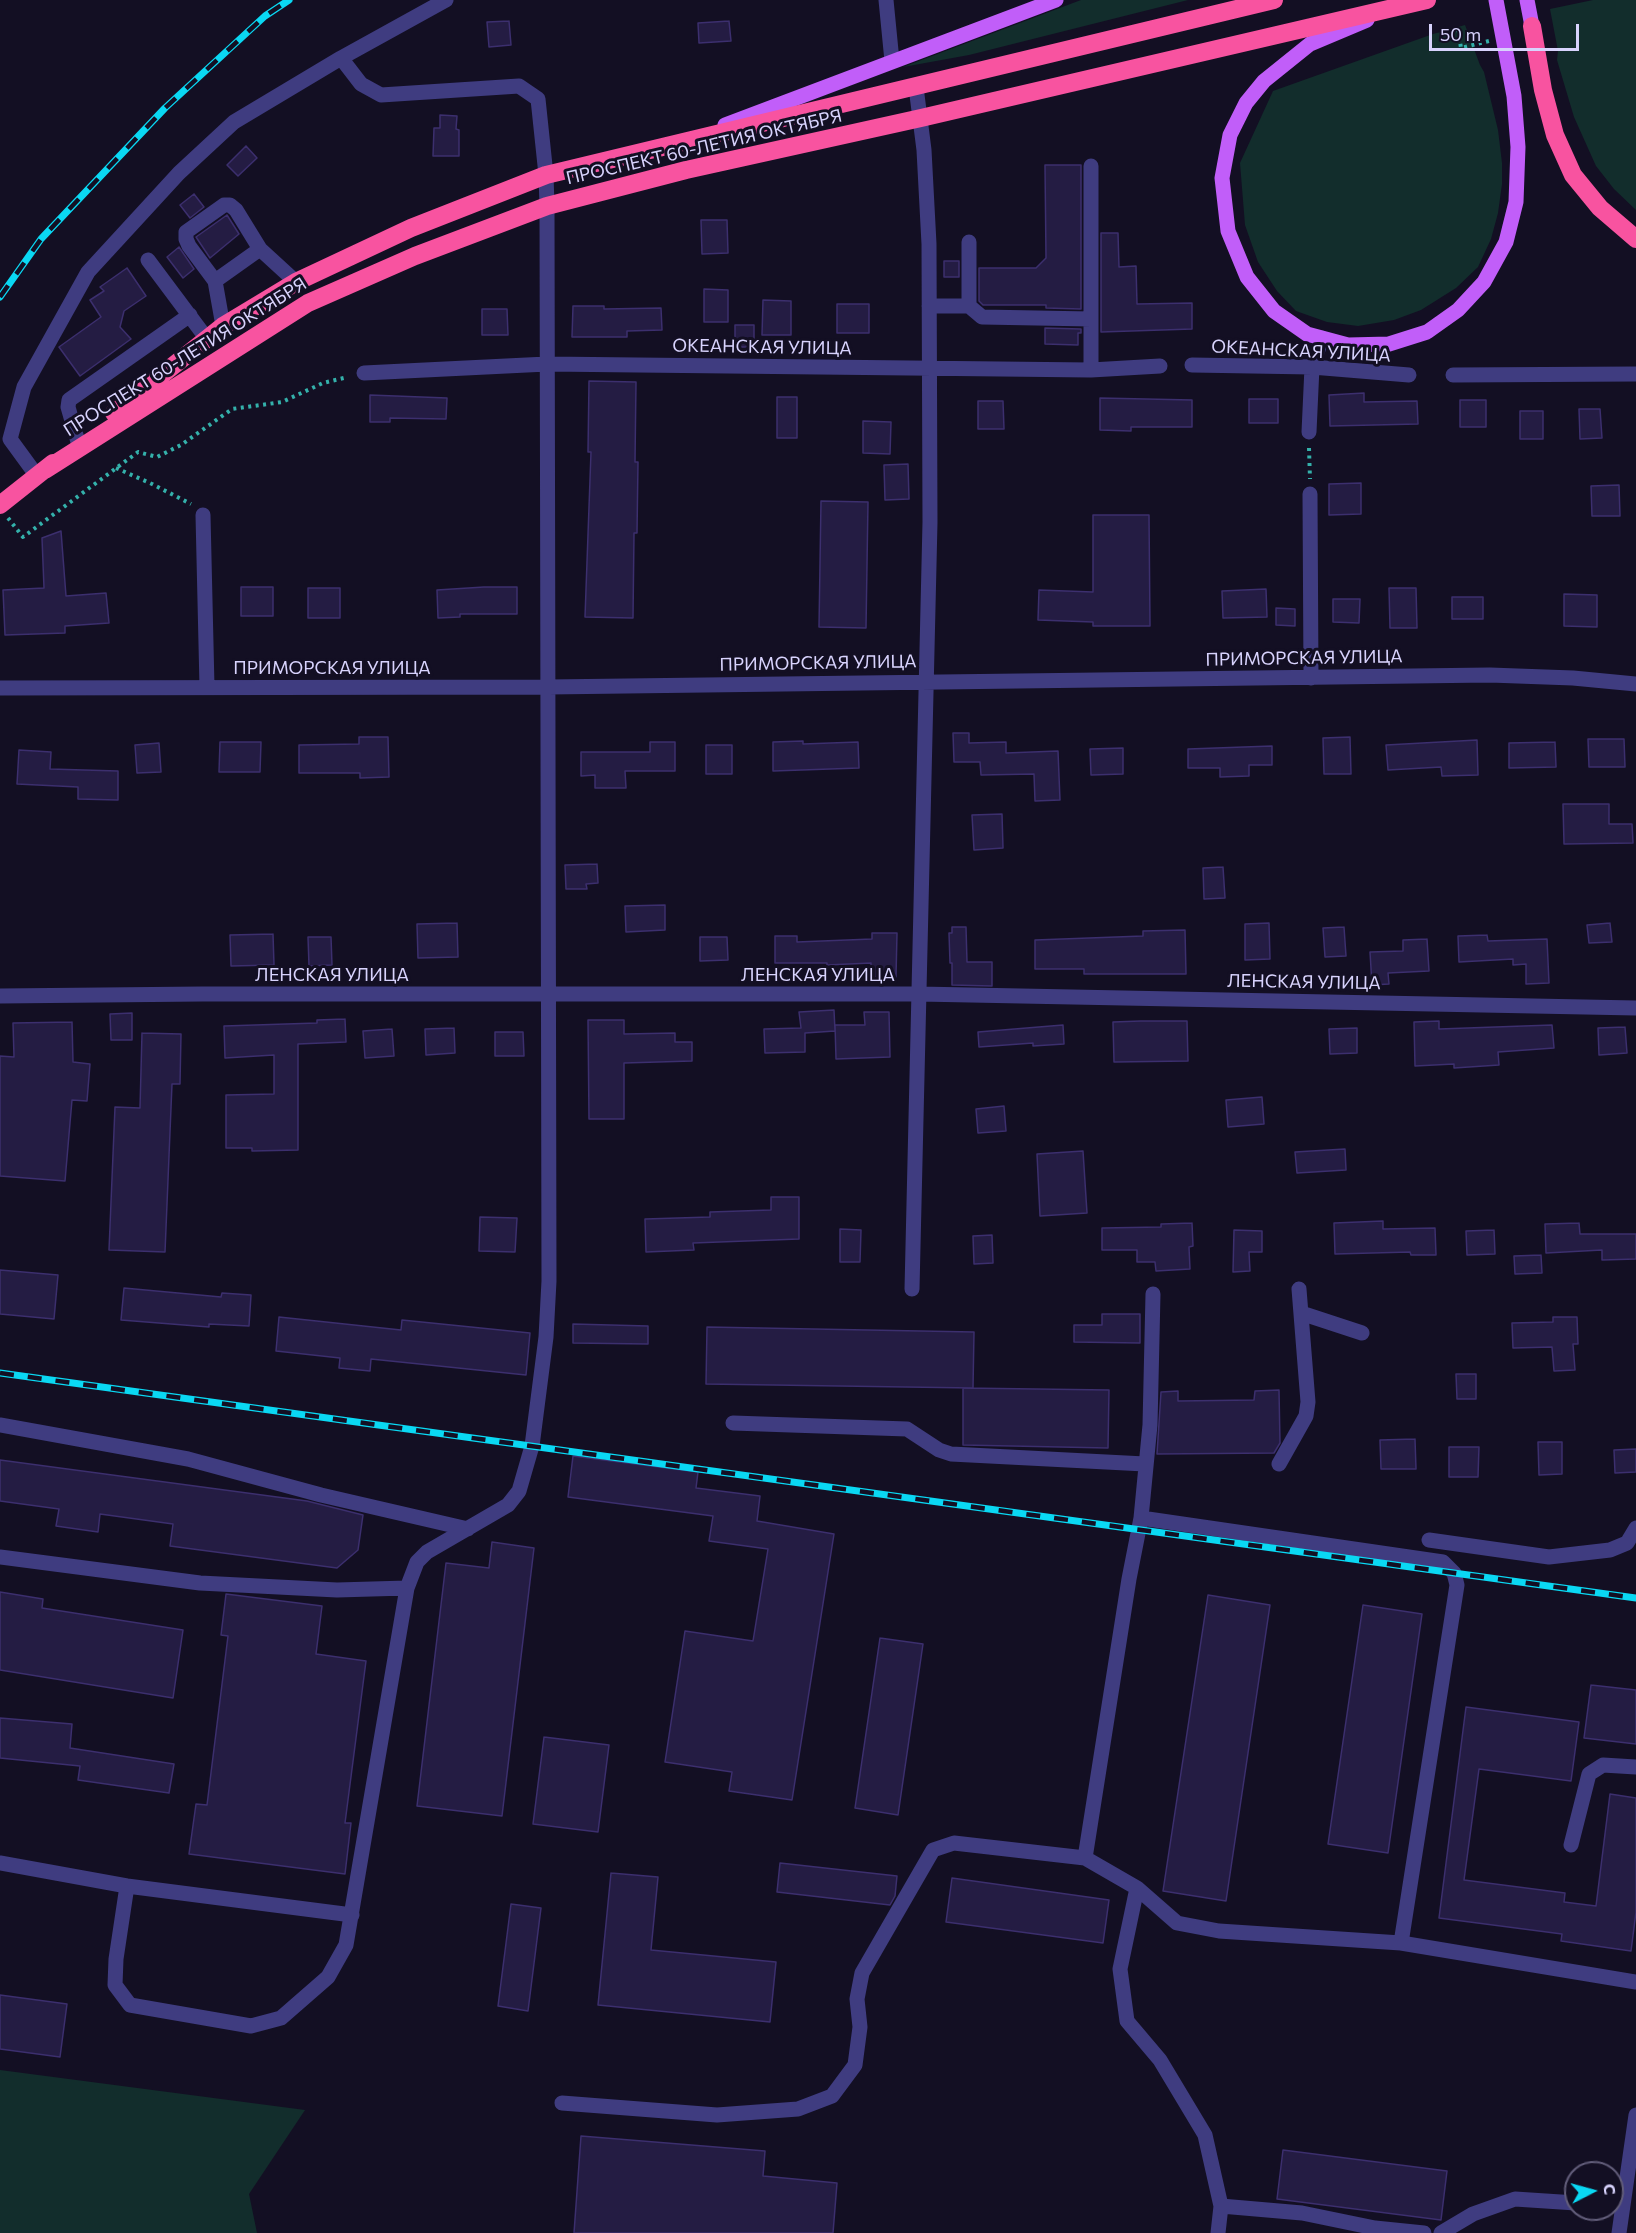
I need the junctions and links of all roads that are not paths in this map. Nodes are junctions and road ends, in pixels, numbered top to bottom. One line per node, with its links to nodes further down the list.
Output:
1 (446, 0): 10 (street)
2 (886, 0): 11 (street)
3 (1056, 0): 11 (main road)
4 (1274, 0): 12 (highway, ПРОСПЕКТ 60-ЛЕТИЯ ОКТЯБРЯ)
5 (1427, 0): 8 (highway, ПРОСПЕКТ 60-ЛЕТИЯ ОКТЯБРЯ)
6 (1496, 0): 29 (main road)
7 (1527, 0): 9 (main road)
8 (1399, 7): 13 (highway, ПРОСПЕКТ 60-ЛЕТИЯ ОКТЯБРЯ); 29 (main road)
9 (1532, 26): 18 (highway)
10 (341, 58): 16 (street); 43 (street)
11 (892, 61): 14 (main road)
12 (916, 87): 13 (street); 14 (highway, ПРОСПЕКТ 60-ЛЕТИЯ ОКТЯБРЯ)
13 (921, 118): 17 (highway, ПРОСПЕКТ 60-ЛЕТИЯ ОКТЯБРЯ); 24 (street)
14 (678, 143): 16 (highway, ПРОСПЕКТ 60-ЛЕТИЯ ОКТЯБРЯ)
15 (1091, 166): 27 (street)
16 (546, 176): 17 (street); 23 (highway, ПРОСПЕКТ 60-ЛЕТИЯ ОКТЯБРЯ)
17 (547, 206): 31 (street); 43 (highway, ПРОСПЕКТ 60-ЛЕТИЯ ОКТЯБРЯ)
18 (1636, 239)
19 (969, 242): 25 (street)
20 (260, 249): 22 (street); 22 (street); 23 (street)
21 (148, 260): 26 (street)
22 (215, 281): 28 (street)
23 (296, 282): 28 (highway, ПРОСПЕКТ 60-ЛЕТИЯ ОКТЯБРЯ)
24 (929, 306): 25 (street); 35 (street)
25 (969, 306): 27 (street)
26 (190, 315): 30 (street); 42 (street)
27 (1091, 319): 36 (street)
28 (222, 327): 30 (highway, ПРОСПЕКТ 60-ЛЕТИЯ ОКТЯБРЯ)
29 (1322, 338): 34 (street)
30 (207, 339): 42 (highway, ПРОСПЕКТ 60-ЛЕТИЯ ОКТЯБРЯ)
31 (547, 364): 35 (street, ОКЕАНСКАЯ УЛИЦА); 37 (street, ОКЕАНСКАЯ УЛИЦА); 51 (street)
32 (1160, 366): 36 (street, ОКЕАНСКАЯ УЛИЦА)
33 (1192, 366): 34 (street, ОКЕАНСКАЯ УЛИЦА)
34 (1312, 367): 39 (street, ОКЕАНСКАЯ УЛИЦА); 41 (street)
35 (929, 369): 36 (street, ОКЕАНСКАЯ УЛИЦА); 48 (street)
36 (1091, 370)
37 (364, 373)
38 (1636, 374): 40 (street)
39 (1409, 375)
40 (1453, 375)
41 (1309, 432)
42 (78, 442): 43 (highway, ПРОСПЕКТ 60-ЛЕТИЯ ОКТЯБРЯ)
43 (41, 473): 45 (highway, ПРОСПЕКТ 60-ЛЕТИЯ ОКТЯБРЯ)
44 (1310, 494): 47 (street)
45 (3, 510)
46 (203, 515): 50 (street)
47 (1311, 678): 48 (street, ПРИМОРСКАЯ УЛИЦА); 49 (street, ПРИМОРСКАЯ УЛИЦА)
48 (927, 681): 51 (street, ПРИМОРСКАЯ УЛИЦА); 53 (street)
49 (1636, 684)
50 (207, 687): 51 (street, ПРИМОРСКАЯ УЛИЦА); 52 (street, ПРИМОРСКАЯ УЛИЦА)
51 (548, 687): 54 (street)
52 (0, 688)
53 (919, 994): 54 (street, ЛЕНСКАЯ УЛИЦА); 56 (street, ЛЕНСКАЯ УЛИЦА); 57 (street)
54 (549, 995): 55 (street, ЛЕНСКАЯ УЛИЦА); 68 (street)
55 (0, 996)
56 (1636, 1008)
57 (912, 1289)
58 (1299, 1289): 60 (street)
59 (1153, 1294): 64 (street)
60 (1301, 1313): 61 (street); 65 (street)
61 (1362, 1333)
62 (733, 1423): 64 (street)
63 (0, 1425): 68 (street)
64 (1145, 1464): 66 (street)
65 (1279, 1464)
66 (1141, 1518): 74 (street); 79 (street)
67 (1636, 1528): 69 (street)
68 (468, 1529): 71 (street)
69 (1429, 1540)
70 (0, 1557): 71 (street)
71 (407, 1588): 78 (street)
72 (1636, 1767): 73 (street)
73 (1571, 1845)
74 (1085, 1858): 77 (street); 81 (street)
75 (0, 1863): 76 (street)
76 (127, 1886): 78 (street); 78 (street)
77 (1137, 1888): 79 (street); 86 (street)
78 (352, 1915)
79 (1401, 1943): 80 (street)
80 (1636, 1982)
81 (562, 2103)
82 (1636, 2115): 83 (street)
83 (1634, 2144): 84 (street)
84 (1624, 2180)
85 (1564, 2202): 89 (street)
86 (1221, 2206): 87 (street); 88 (street)
87 (1218, 2233)
88 (1424, 2233)
89 (1441, 2233)

